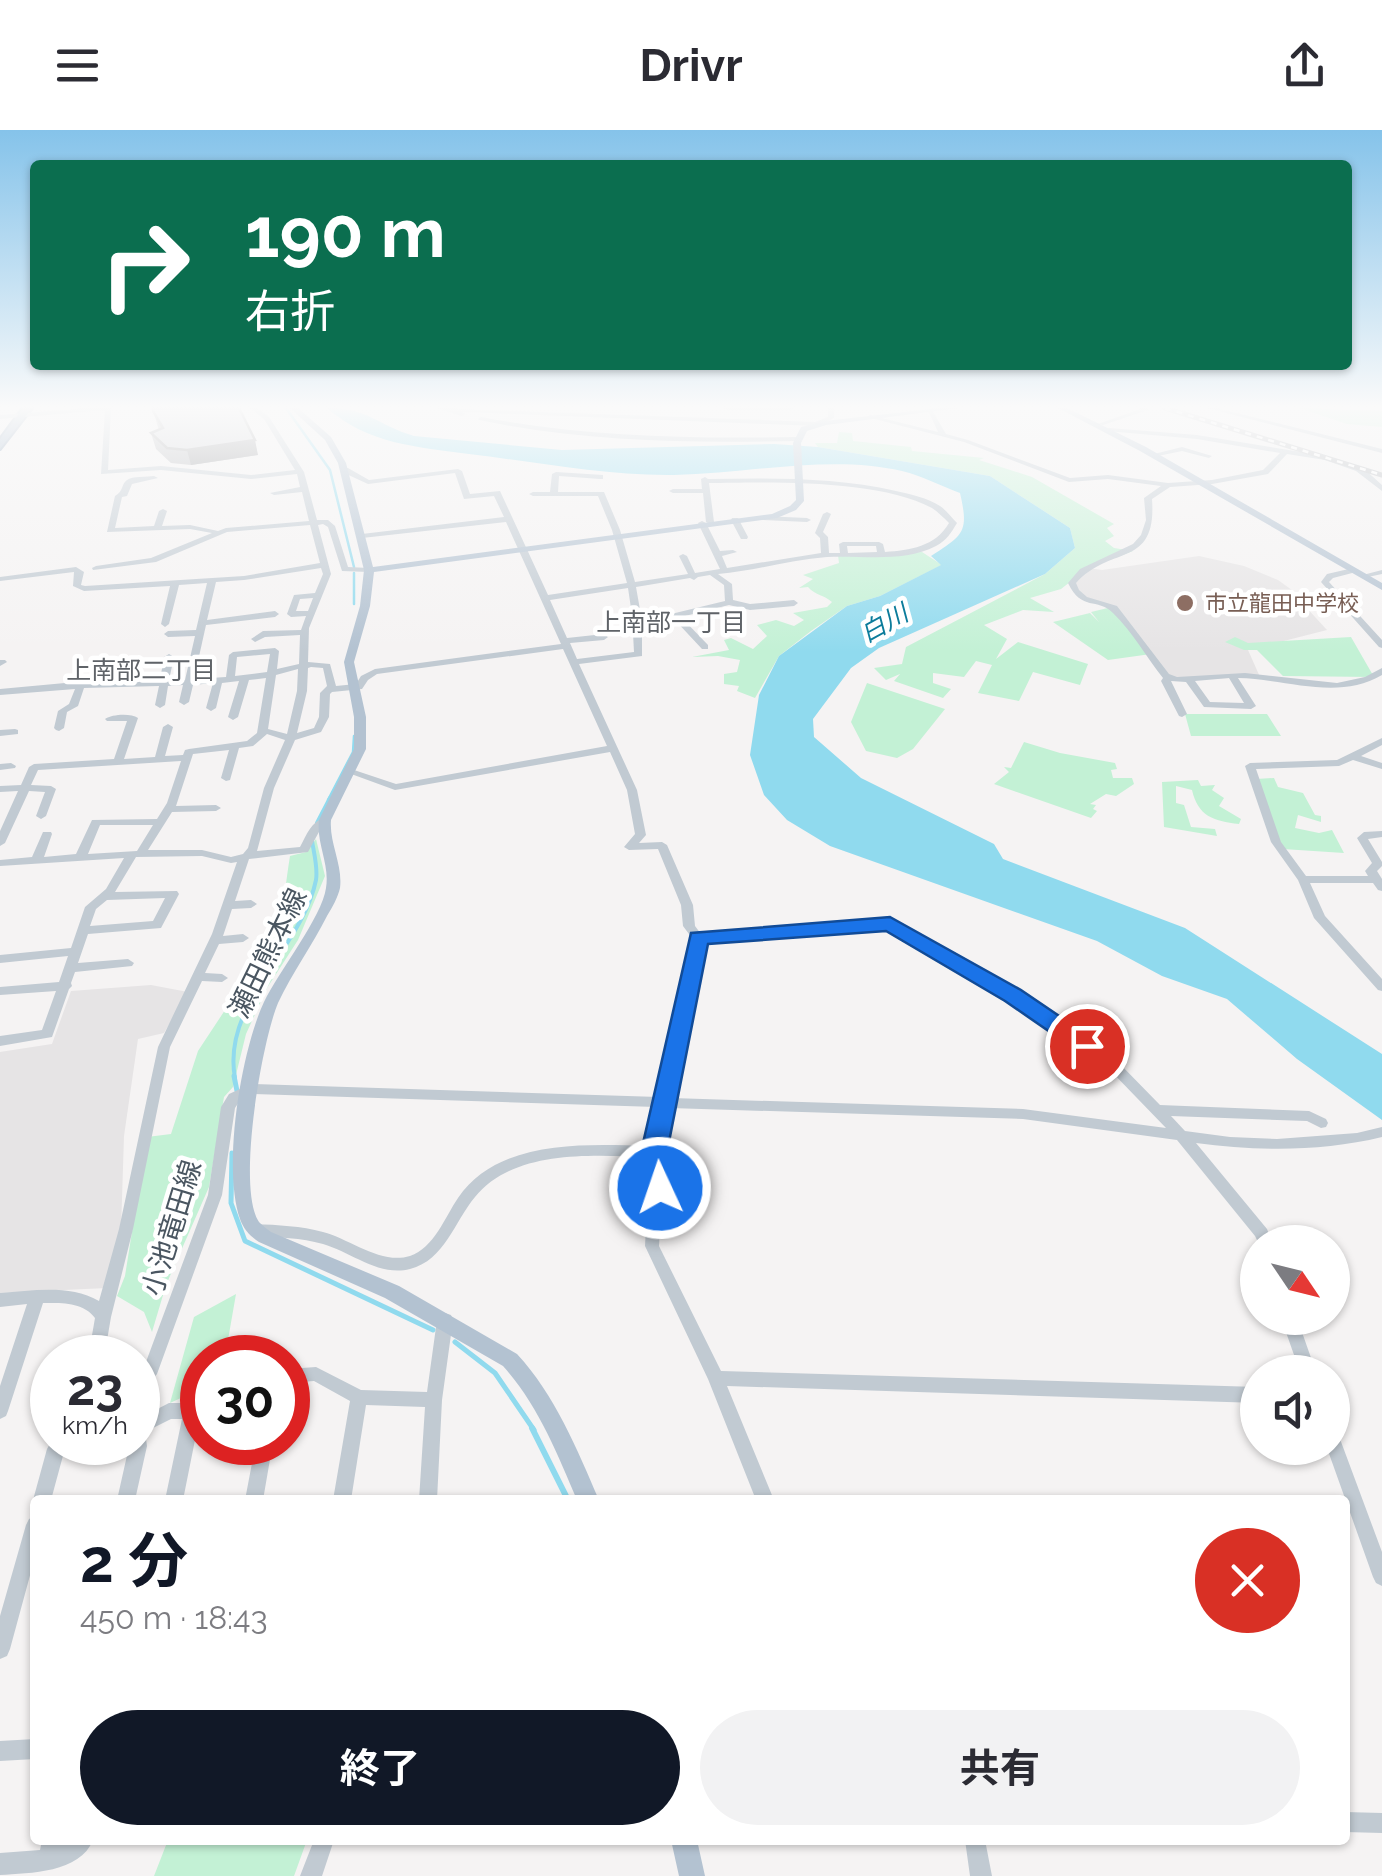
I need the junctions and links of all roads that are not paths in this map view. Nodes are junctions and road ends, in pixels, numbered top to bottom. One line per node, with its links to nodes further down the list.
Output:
1 (124, 489): 28 (street)
2 (301, 489): 14 (street)
3 (305, 489): 25 (street)
4 (350, 489): 30 (main road)
5 (465, 489): 21 (street)
6 (683, 489): 13 (street)
7 (706, 489): 26 (street)
8 (799, 489): 20 (main road)
9 (877, 489): 37 (street)
10 (1161, 489): 74 (street)
11 (1215, 489): 43 (main road)
12 (554, 492): 15 (street); 22 (street)
13 (673, 492)
14 (274, 493)
15 (533, 494)
16 (262, 514): 27 (street)
17 (827, 514): 37 (street)
18 (173, 516): 28 (street)
19 (623, 518): 22 (street)
20 (763, 518): 23 (main road); 24 (street)
21 (509, 519): 30 (street); 34 (street)
22 (611, 519): 32 (street)
23 (735, 520): 26 (main road); 31 (street)
24 (807, 520)
25 (313, 522): 27 (street); 40 (street); 42 (street)
26 (706, 523): 32 (main road); 36 (street)
27 (262, 528): 29 (street)
28 (157, 530): 29 (street)
29 (226, 530): 41 (street)
30 (362, 536): 42 (main road)
31 (744, 537)
32 (619, 540): 34 (main road); 50 (street)
33 (765, 551): 39 (street)
34 (524, 552): 42 (main road); 53 (street)
35 (733, 552): 36 (street)
36 (717, 554): 45 (street)
37 (825, 555): 39 (street)
38 (683, 556): 46 (street)
39 (773, 564): 45 (street)
40 (325, 565): 48 (street); 52 (street)
41 (96, 568)
42 (369, 570): 81 (main road)
43 (1358, 572): 44 (street); 51 (main road); 65 (street)
44 (1382, 572)
45 (720, 573): 46 (street); 54 (street)
46 (694, 578): 50 (street)
47 (0, 579): 49 (street)
48 (212, 581): 49 (street); 60 (street)
49 (175, 584): 60 (street)
50 (629, 586): 53 (street); 59 (street)
51 (1382, 586)
52 (318, 595): 56 (street); 56 (street)
53 (546, 598): 64 (street)
54 (729, 602): 55 (street); 58 (street)
55 (794, 603)
56 (310, 613): 61 (street)
57 (275, 614): 60 (street)
58 (677, 617): 59 (street); 66 (street)
59 (638, 625): 68 (street)
60 (202, 628): 78 (street)
61 (304, 632): 62 (street); 69 (street)
62 (255, 636)
63 (604, 637): 64 (street)
64 (564, 644): 68 (street); 81 (street)
65 (1382, 645)
66 (705, 647)
67 (169, 658): 79 (street)
68 (573, 662): 98 (street)
69 (302, 667): 71 (street); 82 (street); 95 (street)
70 (1382, 671): 72 (street)
71 (274, 674): 73 (street); 75 (street); 94 (street)
72 (1233, 677): 76 (street); 76 (street)
73 (245, 678): 75 (street); 88 (street)
74 (1168, 678): 76 (street); 87 (street)
75 (230, 679): 77 (street)
76 (1189, 679)
77 (218, 680): 78 (street); 86 (street)
78 (187, 683): 79 (street); 84 (street)
79 (163, 684): 80 (street); 85 (street)
80 (80, 687): 83 (street); 90 (street)
81 (353, 688): 82 (street); 104 (main road)
82 (331, 690): 95 (street)
83 (0, 692)
84 (184, 702)
85 (160, 705)
86 (211, 708)
87 (1182, 714)
88 (232, 717)
89 (110, 719): 102 (street)
90 (58, 728)
91 (168, 728): 100 (street)
92 (14, 732): 93 (street)
93 (0, 733)
94 (262, 733): 95 (street); 97 (street)
95 (291, 738): 118 (street)
96 (1382, 741): 99 (street)
97 (235, 746): 101 (street); 105 (street)
98 (614, 748): 104 (street); 128 (street)
99 (1352, 756): 103 (street); 121 (street)
100 (160, 758): 101 (street); 102 (street)
101 (186, 758): 109 (street)
102 (119, 760): 106 (street)
103 (1382, 766)
104 (348, 771): 111 (main road)
105 (226, 778)
106 (25, 788): 107 (street); 110 (street); 115 (street)
107 (0, 789)
108 (216, 808): 109 (street)
109 (168, 809): 112 (street)
110 (42, 816)
111 (325, 820): 118 (street); 142 (main road, 瀬田熊本線)
112 (160, 822): 116 (street); 117 (street)
113 (47, 834): 119 (street)
114 (1382, 834): 122 (street)
115 (0, 844)
116 (136, 854): 117 (street); 118 (street); 123 (street)
117 (81, 856): 119 (street)
118 (247, 856): 125 (street)
119 (37, 860): 120 (street)
120 (0, 864)
121 (1302, 880): 122 (street); 135 (street)
122 (1379, 883)
123 (106, 896): 126 (street); 126 (street)
124 (251, 904): 125 (street)
125 (229, 905): 129 (street)
126 (83, 930): 130 (street)
127 (243, 938): 129 (street)
128 (698, 938): 143 (street); 144 (street)
129 (216, 940): 136 (street)
130 (77, 951): 131 (street); 134 (street)
131 (0, 959)
132 (128, 963): 134 (street)
133 (1382, 967): 135 (street)
134 (72, 968): 138 (street)
135 (1364, 970): 139 (street)
136 (199, 978): 137 (street); 153 (street)
137 (222, 978)
138 (66, 986): 140 (street); 141 (street)
139 (1382, 988)
140 (0, 991)
141 (0, 1041)
142 (251, 1089): 143 (street); 150 (main road, 瀬田熊本線); 156 (street, 小池竜田線)
143 (666, 1100): 147 (street); 148 (street)
144 (1158, 1110): 145 (street); 147 (street)
145 (1321, 1123)
146 (1382, 1132): 147 (street)
147 (1182, 1136): 149 (street)
148 (654, 1152): 150 (street); 158 (street)
149 (1255, 1225)
150 (255, 1230): 154 (main road)
151 (37, 1299): 152 (street, 小池竜田線); 153 (street, 小池竜田線); 162 (street)
152 (0, 1300)
153 (102, 1317): 155 (street)
154 (445, 1320): 161 (street); 174 (main road)
155 (99, 1335)
156 (160, 1344)
157 (310, 1374): 160 (street)
158 (716, 1378): 159 (street); 175 (street)
159 (1240, 1394)
160 (359, 1397): 161 (street); 172 (street)
161 (434, 1400): 173 (street)
162 (0, 1411)
163 (54, 1465): 168 (street)
164 (134, 1465): 169 (street)
165 (181, 1465): 170 (street)
166 (260, 1465): 171 (street)
167 (1341, 1465): 177 (street)
168 (44, 1495)
169 (127, 1495)
170 (175, 1495)
171 (255, 1495)
172 (343, 1495)
173 (428, 1495)
174 (585, 1495)
175 (763, 1495)
176 (30, 1543): 178 (street)
177 (1382, 1577)
178 (0, 1649)
179 (30, 1750): 180 (street)
180 (0, 1751)
181 (1350, 1822): 182 (street)
182 (1382, 1823)
183 (78, 1845): 187 (street)
184 (322, 1845): 189 (street)
185 (685, 1845): 190 (main road)
186 (977, 1845): 191 (street)
187 (51, 1851): 188 (street)
188 (0, 1864)
189 (311, 1876)
190 (692, 1876)
191 (981, 1876)

